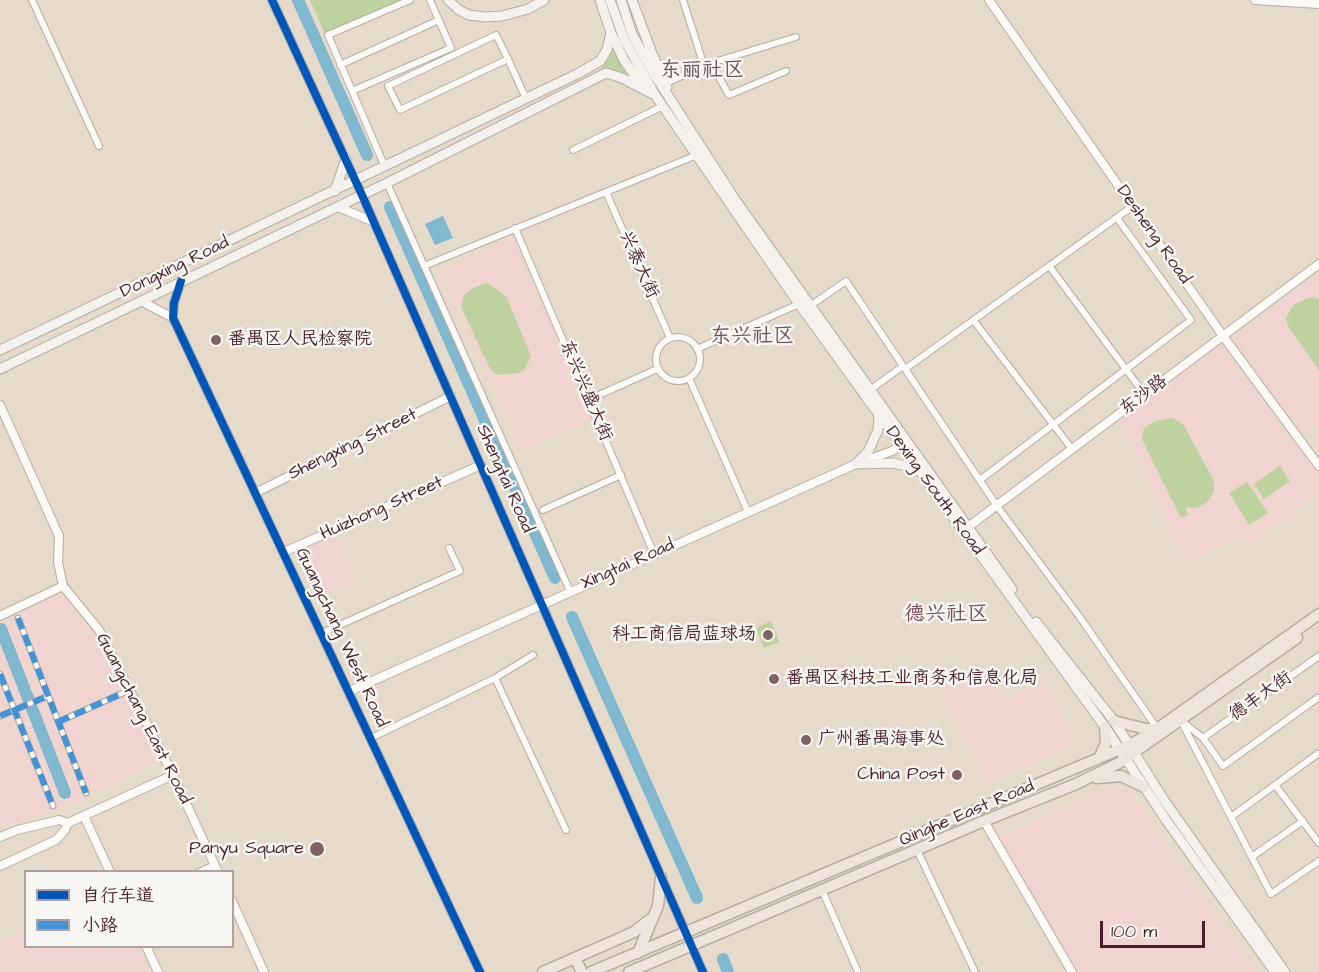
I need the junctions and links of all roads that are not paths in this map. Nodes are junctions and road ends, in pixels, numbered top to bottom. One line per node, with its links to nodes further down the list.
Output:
1 (32, 0): 29 (street)
2 (272, 0): 33 (street, Shengtai Road)
3 (410, 0): 20 (street)
4 (430, 0): 15 (street)
5 (448, 0): 6 (main road)
6 (544, 0)
7 (600, 0): 16 (main road)
8 (610, 0): 25 (main road, Dexing South Road)
9 (621, 0): 28 (main road, Dexing South Road)
10 (632, 0): 22 (main road)
11 (683, 0): 19 (street)
12 (1256, 0): 14 (street)
13 (990, 1): 41 (street, Desheng Road)
14 (1319, 4)
15 (439, 20): 20 (street); 24 (street)
16 (611, 33): 23 (main road); 26 (main road, Dongxing Road)
17 (796, 37): 19 (street)
18 (508, 58): 18 (street); 26 (street)
19 (707, 64): 21 (street); 22 (street)
20 (340, 65): 24 (street)
21 (786, 71)
22 (666, 83): 28 (main road)
23 (644, 89): 25 (main road, Dongxing Road); 35 (main road, Dongxing Road)
24 (352, 91): 34 (street)
25 (655, 95): 27 (main road, Dexing South Road)
26 (526, 98): 31 (main road, Dongxing Road)
27 (663, 106): 30 (street); 32 (main road, Dexing South Road)
28 (681, 116): 54 (main road, Dexing South Road)
29 (99, 146)
30 (573, 150)
31 (411, 154): 34 (main road, Dongxing Road); 35 (main road)
32 (697, 155): 39 (street); 53 (main road, Dexing South Road)
33 (346, 159): 36 (street, Shengtai Road); 38 (main road)
34 (385, 167): 36 (main road, Dongxing Road)
35 (417, 168): 37 (main road, Dongxing Road)
36 (356, 181): 38 (main road, Dongxing Road); 40 (street, Shengtai Road)
37 (387, 183): 40 (main road, Dongxing Road); 49 (street)
38 (335, 191): 42 (main road, Dongxing Road)
39 (606, 192): 47 (street); 58 (street, 兴泰大街)
40 (362, 195): 43 (main road, Dongxing Road); 46 (street, Shengtai Road)
41 (1133, 206): 44 (street); 57 (street, Desheng Road)
42 (301, 207): 45 (main road); 60 (main road, Dongxing Road)
43 (338, 207): 45 (main road, Dongxing Road); 46 (street)
44 (1117, 218): 50 (street); 62 (street)
45 (308, 221): 51 (main road, Dongxing Road)
46 (374, 222): 68 (street, Shengtai Road)
47 (515, 228): 49 (street); 69 (street, 东兴兴盛大街)
48 (1319, 264): 57 (street, 东沙路)
49 (424, 266): 90 (street)
50 (1050, 267): 56 (street); 62 (street)
51 (181, 282): 52 (main road, Dongxing Road); 55 (street)
52 (141, 301): 55 (street); 63 (main road, Dongxing Road)
53 (799, 304): 59 (street); 71 (main road, Dexing South Road)
54 (810, 306): 61 (street); 66 (main road, Dexing South Road)
55 (173, 318): 81 (street, Guangchang West Road)
56 (974, 321): 61 (street); 72 (street)
57 (1223, 336): 67 (street, 东沙路); 77 (street, Desheng Road)
58 (670, 338): 59 (street); 64 (street)
59 (697, 349): 65 (street)
60 (0, 350)
61 (904, 367): 66 (street); 80 (street)
62 (1125, 368): 67 (street); 72 (street)
63 (0, 369)
64 (657, 369): 65 (street); 69 (street)
65 (689, 378): 84 (street)
66 (870, 390): 73 (main road, Dexing South Road)
67 (1145, 395): 74 (street, 东沙路)
68 (451, 396): 76 (street, Shengtai Road); 81 (street, Shengxing Street)
69 (588, 400): 79 (street, 东兴兴盛大街)
70 (0, 405): 89 (street)
71 (879, 416): 73 (main road, Dexing South Road); 75 (main road)
72 (1053, 424): 74 (street); 80 (street)
73 (904, 444): 75 (street, Xingtai Road); 78 (main road, Dexing South Road); 85 (main road, Dexing South Road)
74 (1072, 449): 82 (street, 东沙路)
75 (856, 464): 78 (main road); 84 (street, Xingtai Road)
76 (481, 465): 87 (street, Huizhong Street); 91 (street, Shengtai Road)
77 (1319, 466)
78 (918, 469): 109 (main road, Dexing South Road)
79 (621, 475): 83 (street); 88 (street, 东兴兴盛大街)
80 (980, 480): 82 (street)
81 (255, 493): 87 (street, Guangchang West Road)
82 (997, 506): 85 (street, 东沙路); 110 (street)
83 (543, 510)
84 (748, 512): 88 (street, Xingtai Road)
85 (968, 527): 109 (main road, Dexing South Road)
86 (449, 548): 96 (street)
87 (284, 552): 96 (street, Guangchang West Road)
88 (654, 554): 90 (street, Xingtai Road)
89 (63, 586): 93 (street); 117 (street, Guangchang East Road)
90 (570, 591): 91 (street, Xingtai Road)
91 (542, 604): 101 (street, Xingtai Road); 137 (street, Shengtai Road)
92 (1319, 614): 110 (main road, Qinghe East Road)
93 (0, 616)
94 (18, 618): 103 (street)
95 (1319, 623): 107 (main road, Qinghe East Road)
96 (322, 633): 101 (street, Guangchang West Road)
97 (533, 655): 100 (street)
98 (1319, 656): 112 (street, 德丰大街)
99 (0, 674): 105 (street)
100 (495, 678): 111 (street); 128 (street)
101 (350, 691): 111 (street, Guangchang West Road)
102 (123, 693): 108 (street)
103 (48, 696): 105 (street); 108 (street)
104 (1319, 697): 112 (street)
105 (14, 710): 106 (street); 122 (street)
106 (0, 716)
107 (1181, 721): 112 (street); 113 (main road, Qinghe East Road); 124 (street)
108 (58, 722): 121 (street)
109 (1109, 724): 110 (main road); 113 (main road, Dexing South Road); 115 (main road)
110 (1157, 729): 113 (main road, Qinghe East Road)
111 (371, 738): 150 (street, Guangchang West Road)
112 (1203, 738)
113 (1128, 752): 115 (main road, Qinghe East Road); 118 (main road, Qinghe East Road); 120 (main road, Dexing South Road); 160 (main road, Dexing South Road)
114 (1319, 753): 119 (street)
115 (1099, 758): 116 (main road, Qinghe East Road)
116 (1070, 770): 118 (main road); 140 (main road, Qinghe East Road)
117 (173, 775): 123 (street); 135 (street, Guangchang East Road)
118 (1076, 784): 120 (main road); 125 (main road, Qinghe East Road)
119 (1275, 785): 124 (street); 126 (street)
120 (1144, 787): 159 (main road, Dexing South Road)
121 (86, 793)
122 (53, 806)
123 (84, 816): 127 (street); 136 (street)
124 (1231, 817): 132 (street)
125 (984, 821): 131 (main road, Qinghe East Road); 158 (street)
126 (1303, 821): 130 (street); 132 (street)
127 (68, 823): 129 (street); 134 (street)
128 (566, 830)
129 (0, 837)
130 (1319, 843)
131 (917, 850): 138 (main road, Qinghe East Road); 157 (street)
132 (1252, 856): 133 (street)
133 (1319, 861)
134 (0, 866)
135 (217, 868)
136 (109, 870)
137 (661, 878): 141 (main road); 143 (street, Shengtai Road)
138 (822, 890): 142 (main road, Qinghe East Road); 156 (street)
139 (234, 905): 149 (street)
140 (734, 912): 142 (main road); 143 (main road, Qinghe East Road)
141 (653, 918): 146 (main road); 147 (main road)
142 (740, 925): 144 (main road, Qinghe East Road)
143 (686, 933): 144 (street, Shengtai Road); 146 (main road, Qinghe East Road)
144 (692, 946): 154 (main road, Qinghe East Road); 155 (street, Shengtai Road)
145 (147, 948): 148 (street)
146 (638, 953): 153 (main road, Qinghe East Road)
147 (575, 958): 151 (main road); 152 (main road)
148 (158, 972)
149 (264, 972)
150 (480, 972)
151 (543, 972)
152 (582, 972)
153 (591, 972)
154 (633, 972)
155 (703, 972)
156 (858, 972)
157 (975, 972)
158 (1072, 972)
159 (1275, 972)
160 (1285, 972)

